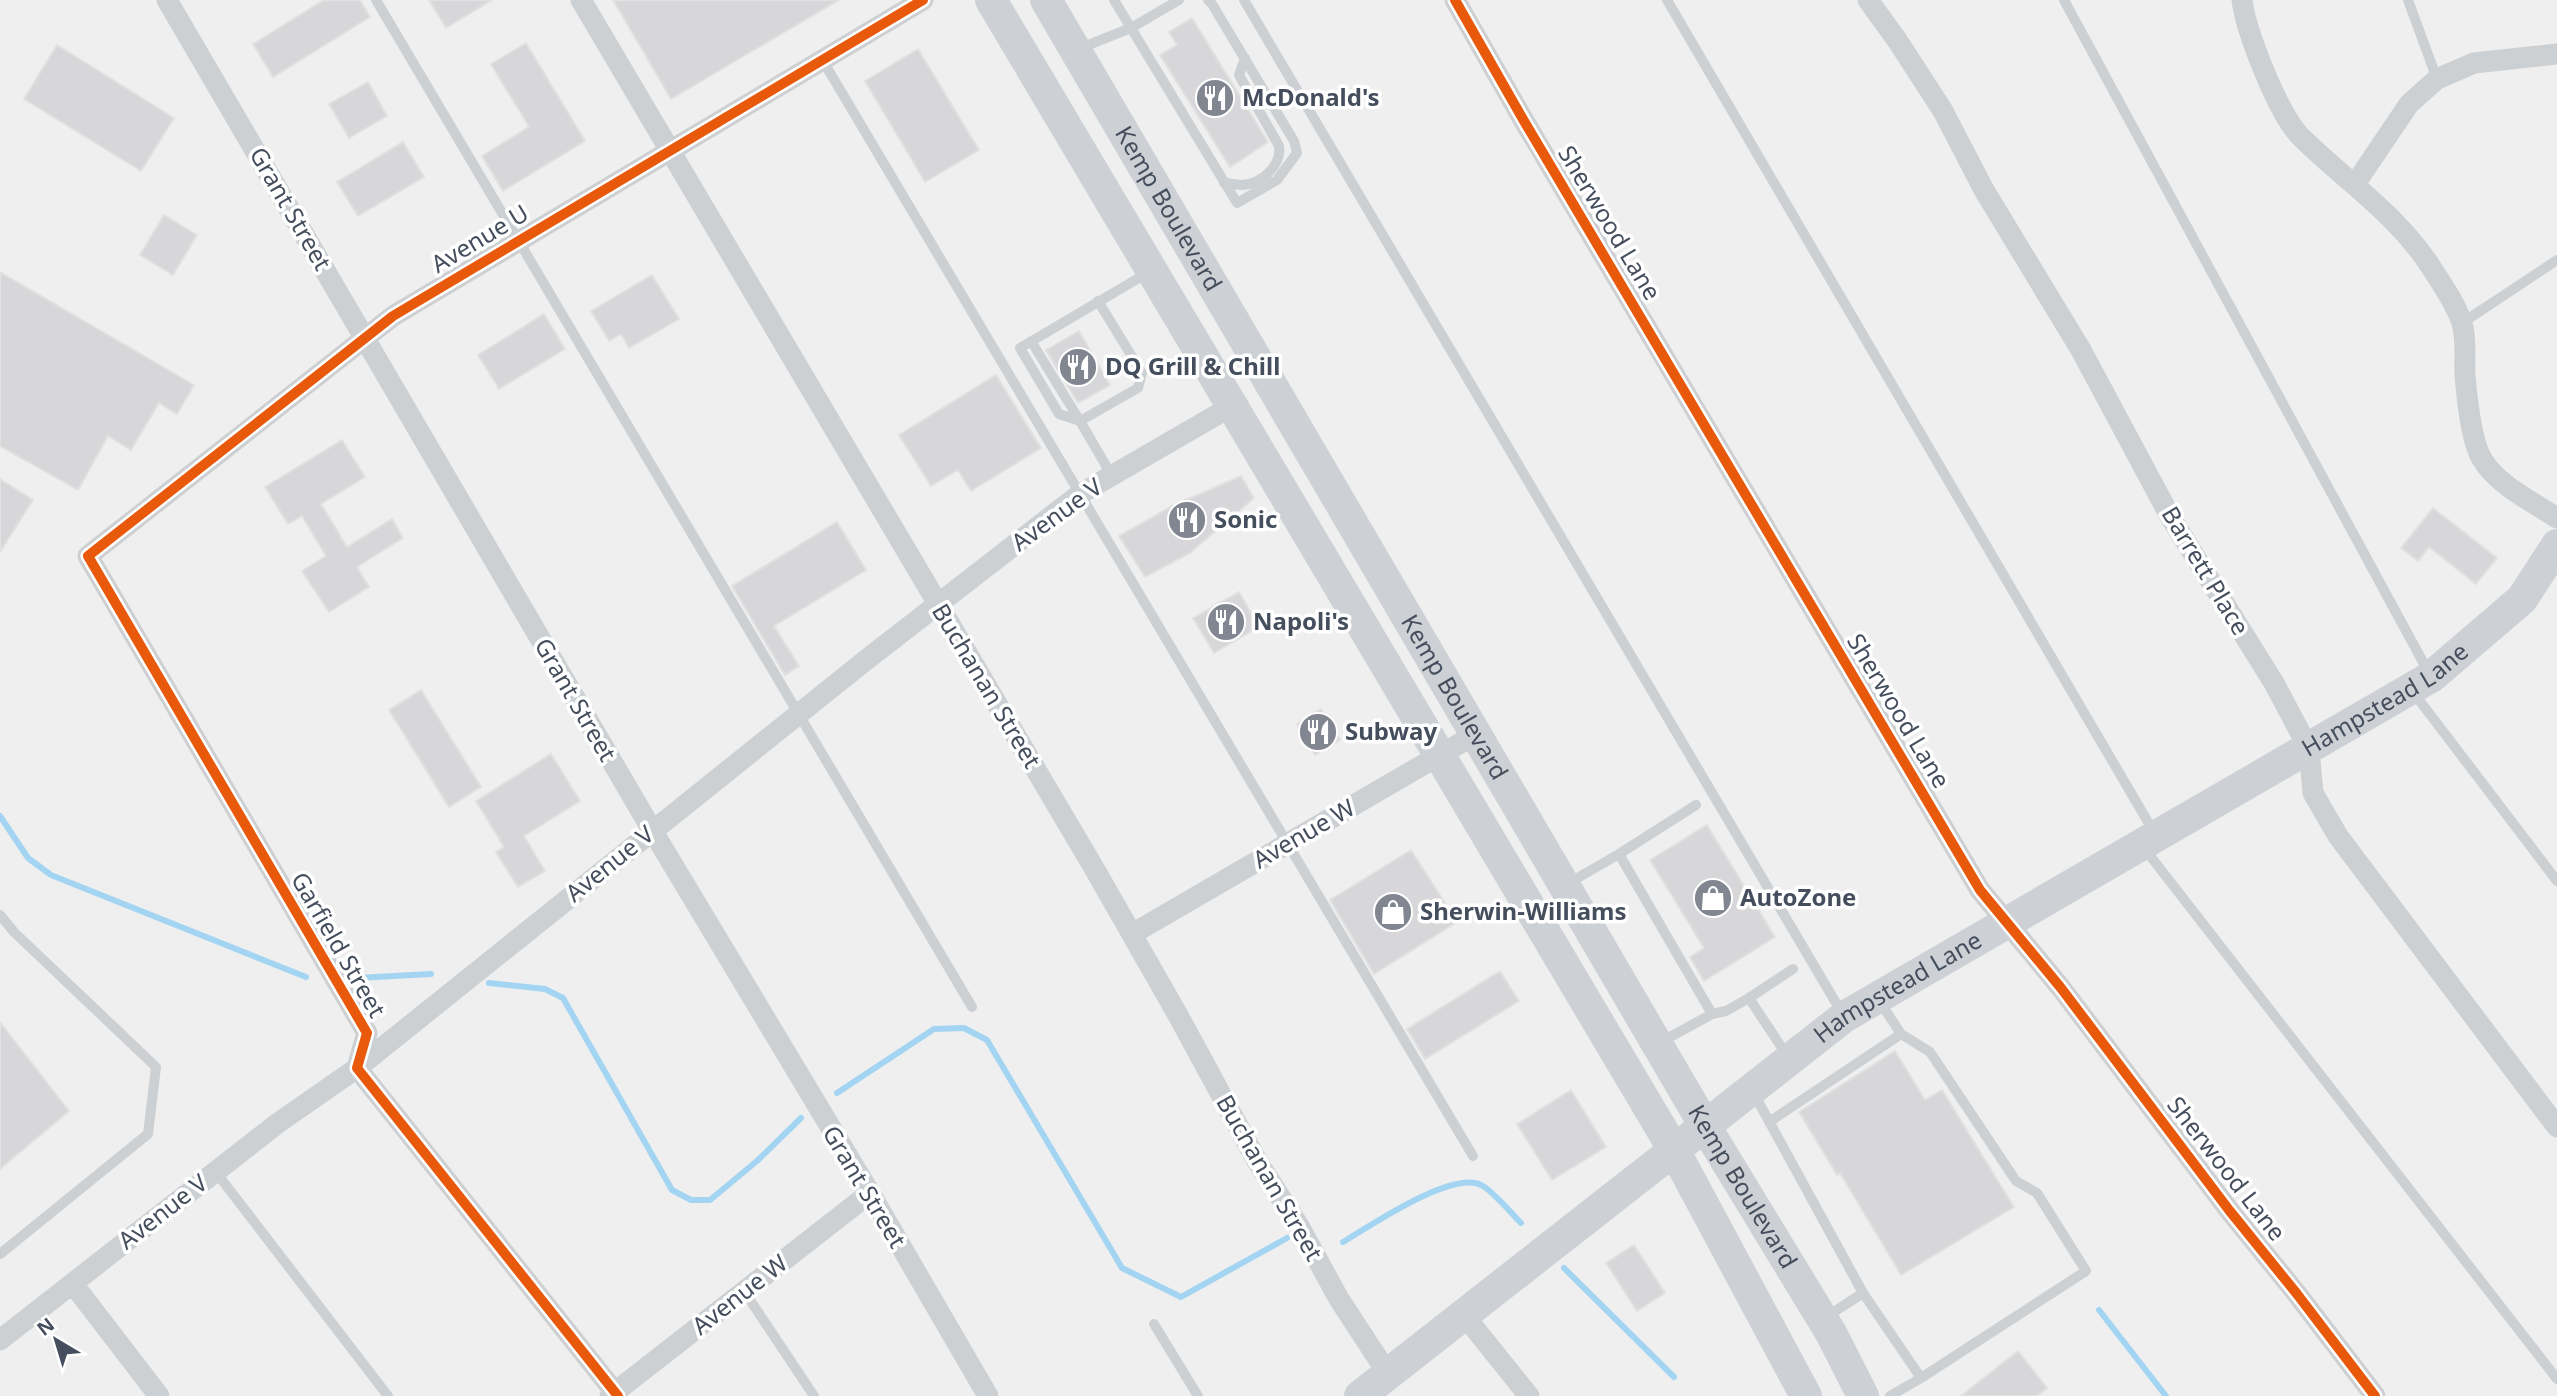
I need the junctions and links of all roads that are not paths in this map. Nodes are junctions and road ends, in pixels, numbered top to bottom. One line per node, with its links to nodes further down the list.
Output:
1 (167, 0): 33 (street, Grant Street)
2 (376, 0): 28 (lane)
3 (580, 0): 25 (street, Buchanan Street)
4 (923, 0): 23 (street, Avenue U)
5 (991, 0): 30 (main road, Kemp Boulevard)
6 (1046, 0): 20 (main road, Kemp Boulevard)
7 (1114, 0): 19 (lane)
8 (1154, 0): 18 (lane)
9 (1179, 0): 18 (lane)
10 (1208, 0): 22 (lane)
11 (1244, 0): 63 (lane)
12 (1455, 0): 56 (street, Sherwood Lane)
13 (1667, 0): 50 (lane)
14 (1868, 0): 46 (street, Barrett Place)
15 (2064, 0): 43 (lane)
16 (2242, 0): 27 (street)
17 (2408, 0): 24 (lane)
18 (1160, 10): 19 (lane)
19 (1131, 28): 20 (lane); 26 (lane)
20 (1075, 50): 34 (main road, Kemp Boulevard)
21 (2557, 54): 24 (street)
22 (1245, 58): 26 (lane); 26 (lane)
23 (823, 61): 25 (street, Avenue U); 38 (lane)
24 (2437, 79): 27 (street)
25 (669, 150): 28 (street, Avenue U); 42 (street, Buchanan Street)
26 (1224, 183)
27 (2355, 184): 32 (street)
28 (518, 240): 33 (street, Avenue U); 44 (lane)
29 (2557, 260): 32 (lane)
30 (1152, 271): 31 (lane); 35 (main road, Kemp Boulevard)
31 (1098, 301): 36 (lane); 36 (lane)
32 (2462, 323): 39 (street)
33 (364, 337): 41 (street, Avenue U); 49 (street, Grant Street)
34 (1272, 385): 35 (main road); 45 (main road, Kemp Boulevard)
35 (1232, 406): 37 (street, Avenue V); 47 (main road, Kemp Boulevard)
36 (1080, 421): 37 (lane)
37 (1112, 476): 38 (street, Avenue V)
38 (1080, 494): 42 (street, Avenue V); 51 (lane)
39 (2557, 518)
40 (2557, 545): 43 (main road, Hampstead Lane)
41 (89, 556): 67 (street, Garfield Street)
42 (938, 604): 44 (street, Avenue V); 57 (street, Buchanan Street)
43 (2421, 683): 46 (main road, Hampstead Lane); 53 (lane)
44 (798, 714): 49 (street, Avenue V); 61 (lane)
45 (1476, 734): 47 (street, Avenue W); 54 (main road, Kemp Boulevard)
46 (2309, 749): 50 (main road, Hampstead Lane); 71 (street, Barrett Place)
47 (1440, 755): 51 (street, Avenue W); 72 (main road, Kemp Boulevard)
48 (1696, 805): 52 (lane)
49 (652, 830): 67 (street, Avenue V); 75 (street, Grant Street)
50 (2149, 841): 56 (main road, Hampstead Lane); 86 (lane)
51 (1287, 844): 57 (street, Avenue W); 73 (lane)
52 (1619, 854): 54 (lane); 62 (lane)
53 (2557, 881)
54 (1565, 886): 65 (main road, Kemp Boulevard)
55 (0, 915): 76 (lane)
56 (2008, 922): 60 (main road, Hampstead Lane); 98 (street, Sherwood Lane)
57 (1132, 933): 84 (street, Buchanan Street)
58 (1793, 969): 59 (lane)
59 (1749, 998): 62 (lane); 66 (lane)
60 (1877, 998): 63 (main road, Hampstead Lane); 64 (lane)
61 (972, 1007)
62 (1712, 1014): 65 (lane)
63 (1844, 1017): 66 (main road, Hampstead Lane)
64 (1901, 1034): 69 (lane); 85 (lane)
65 (1659, 1043): 70 (main road, Kemp Boulevard)
66 (1790, 1060): 68 (main road, Hampstead Lane)
67 (357, 1068): 74 (street, Avenue V); 87 (street)
68 (1752, 1089): 69 (lane); 70 (main road, Hampstead Lane)
69 (1769, 1122): 79 (lane)
70 (1705, 1126): 72 (main road, Hampstead Lane); 81 (main road, Kemp Boulevard)
71 (2557, 1127)
72 (1674, 1150): 80 (main road, Hampstead Lane); 95 (main road, Kemp Boulevard)
73 (1472, 1156)
74 (215, 1171): 77 (street, Avenue V); 89 (lane)
75 (870, 1193): 78 (street, Avenue W); 91 (street, Grant Street)
76 (0, 1254)
77 (73, 1284): 83 (street, Avenue V); 88 (street)
78 (744, 1291): 87 (street, Avenue W); 90 (lane)
79 (1863, 1293): 81 (lane); 85 (lane)
80 (1464, 1315): 84 (main road, Hampstead Lane); 94 (street)
81 (1822, 1320): 96 (main road, Kemp Boulevard)
82 (1154, 1324): 92 (lane)
83 (0, 1340)
84 (1388, 1374): 93 (main road, Hampstead Lane)
85 (1921, 1378): 97 (lane)
86 (2557, 1379)
87 (614, 1395)
88 (159, 1396)
89 (388, 1396)
90 (814, 1396)
91 (988, 1396)
92 (1198, 1396)
93 (1360, 1396)
94 (1529, 1396)
95 (1806, 1396)
96 (1863, 1396)
97 (1890, 1396)
98 (2375, 1396)

